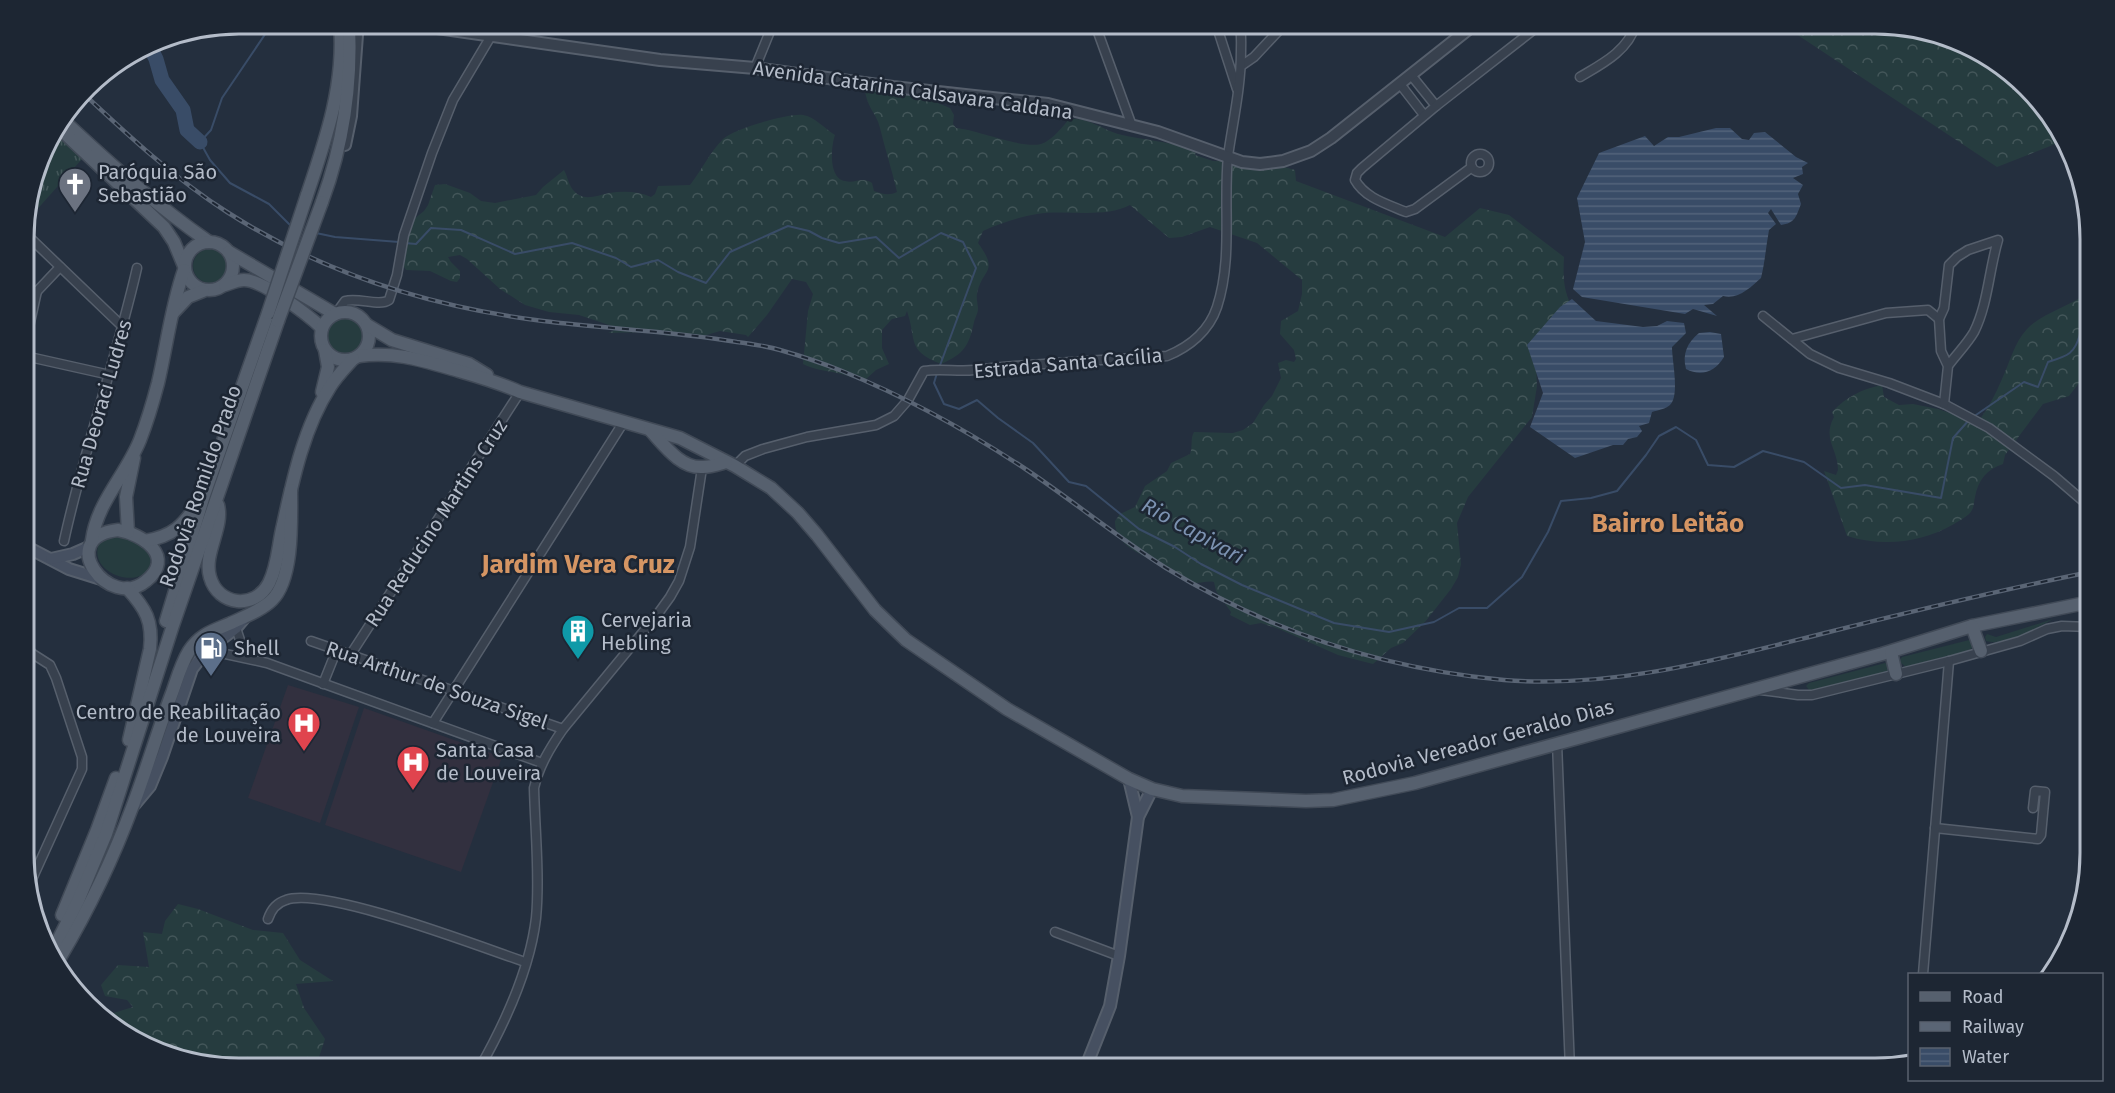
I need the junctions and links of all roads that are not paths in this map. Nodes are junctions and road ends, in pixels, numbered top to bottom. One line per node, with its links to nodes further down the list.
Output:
1 (1099, 34): 22 (street)
2 (1219, 34): 19 (street)
3 (1239, 34): 14 (street, Estrada Santa Cacília)
4 (1276, 34): 14 (street)
5 (1462, 34): 16 (street, Avenida Catarina Calsavara Caldana)
6 (1528, 34): 20 (street)
7 (1631, 34): 17 (street)
8 (340, 35): 42 (main road, Rodovia Romildo Prado, bridge)
9 (349, 35): 27 (main road, Rodovia Romildo Prado)
10 (357, 35): 27 (street)
11 (482, 35): 13 (street, Avenida Catarina Calsavara Caldana)
12 (769, 35): 15 (street)
13 (490, 36): 15 (street, Avenida Catarina Calsavara Caldana); 39 (street)
14 (1241, 66): 19 (street, Estrada Santa Cacília)
15 (755, 68): 22 (street, Avenida Catarina Calsavara Caldana)
16 (1411, 75): 18 (street, Avenida Catarina Calsavara Caldana); 20 (street)
17 (1580, 76)
18 (1400, 84): 21 (street); 25 (street, Avenida Catarina Calsavara Caldana)
19 (1239, 95): 25 (street, Estrada Santa Cacília)
20 (1436, 106): 21 (street)
21 (1424, 115): 26 (street)
22 (1132, 126): 25 (street, Avenida Catarina Calsavara Caldana)
23 (69, 127): 28 (main road)
24 (65, 133): 33 (main road)
25 (1228, 157): 63 (street, Estrada Santa Cacília)
26 (1472, 167)
27 (323, 200): 42 (main road, Rodovia Romildo Prado, bridge)
28 (208, 242): 30 (main road); 33 (main road)
29 (35, 243): 31 (street)
30 (229, 252): 34 (main road); 39 (main road)
31 (60, 267): 35 (street); 45 (street)
32 (137, 268): 45 (street, Rua Deoraci Ludres)
33 (184, 268): 36 (main road); 40 (main road)
34 (225, 285): 36 (main road); 46 (main road)
35 (37, 291): 37 (street); 38 (street)
36 (203, 291): 40 (main road)
37 (35, 293)
38 (35, 301)
39 (336, 313): 44 (main road); 46 (main road)
40 (172, 314): 60 (main road)
41 (1763, 316): 47 (street)
42 (273, 317): 66 (main road, Rodovia Romildo Prado)
43 (1940, 319): 47 (street); 51 (street); 51 (street)
44 (367, 325): 49 (main road); 53 (main road, Rodovia Vereador Geraldo Dias)
45 (123, 327): 52 (street, Rua Deoraci Ludres)
46 (322, 328): 48 (main road)
47 (1792, 339): 55 (street)
48 (325, 350): 49 (main road); 56 (main road)
49 (356, 357): 53 (main road, Rodovia Vereador Geraldo Dias); 56 (main road)
50 (35, 358): 52 (street)
51 (1948, 366): 55 (street)
52 (110, 375): 69 (street, Rua Deoraci Ludres)
53 (496, 381): 54 (main road, Rodovia Vereador Geraldo Dias)
54 (520, 392): 57 (main road, Rodovia Vereador Geraldo Dias); 87 (street, Rua Reducino Martins Cruz)
55 (1944, 404): 67 (street)
56 (320, 408): 65 (main road)
57 (623, 423): 58 (main road, Rodovia Vereador Geraldo Dias); 93 (street)
58 (650, 430): 59 (main road, Rodovia Vereador Geraldo Dias); 62 (main road)
59 (680, 438): 61 (main road, Rodovia Vereador Geraldo Dias); 62 (main road)
60 (136, 448): 68 (main road); 71 (main road)
61 (703, 449): 63 (main road, Rodovia Vereador Geraldo Dias); 64 (main road)
62 (671, 452): 64 (main road)
63 (730, 464): 64 (main road); 99 (main road, Rodovia Vereador Geraldo Dias)
64 (702, 468): 95 (street)
65 (291, 490): 66 (main road); 77 (main road)
66 (210, 497): 70 (main road); 96 (main road, Rodovia Romildo Prado); 109 (main road, Rodovia Romildo Prado)
67 (2080, 498)
68 (128, 531): 70 (main road); 71 (main road)
69 (64, 541)
70 (145, 541): 75 (main road)
71 (91, 544): 73 (main road); 74 (main road)
72 (34, 551): 73 (main road)
73 (51, 559): 74 (main road)
74 (101, 579): 75 (main road)
75 (127, 588): 96 (main road)
76 (2080, 604): 78 (main road, Rodovia Vereador Geraldo Dias)
77 (247, 614): 80 (main road); 101 (main road)
78 (1972, 626): 84 (main road); 85 (main road, Rodovia Vereador Geraldo Dias)
79 (2080, 627): 84 (street)
80 (236, 628): 83 (main road); 88 (street)
81 (311, 640): 82 (street, Rua Arthur de Souza Sigel)
82 (337, 649): 87 (street, Rua Arthur de Souza Sigel); 91 (street)
83 (207, 650): 88 (street); 101 (main road)
84 (1981, 651): 89 (street)
85 (1891, 652): 90 (main road); 92 (main road, Rodovia Vereador Geraldo Dias)
86 (34, 654): 105 (street)
87 (351, 654): 93 (street, Rua Arthur de Souza Sigel)
88 (251, 659): 91 (street)
89 (1949, 661): 90 (street); 104 (street)
90 (1896, 674): 92 (street)
91 (324, 684): 94 (street)
92 (1755, 688): 97 (main road, Rodovia Vereador Geraldo Dias)
93 (452, 690): 94 (street); 95 (street, Rua Arthur de Souza Sigel)
94 (432, 723): 98 (street)
95 (563, 729): 98 (street)
96 (129, 740): 108 (main road, Rodovia Romildo Prado)
97 (1557, 743): 100 (main road, Rodovia Vereador Geraldo Dias); 116 (street)
98 (542, 763): 112 (street)
99 (1129, 779): 100 (main road, Rodovia Vereador Geraldo Dias); 103 (main road)
100 (1152, 789): 103 (main road)
101 (133, 807): 110 (main road)
102 (2034, 808): 104 (street)
103 (1138, 817): 111 (main road)
104 (1935, 828): 113 (street)
105 (35, 872)
106 (268, 919): 112 (street)
107 (1055, 932): 111 (street)
108 (52, 936)
109 (56, 944)
110 (62, 954)
111 (1119, 956): 115 (main road)
112 (525, 962): 114 (street)
113 (1923, 973)
114 (485, 1058)
115 (1089, 1058)
116 (1570, 1058)

